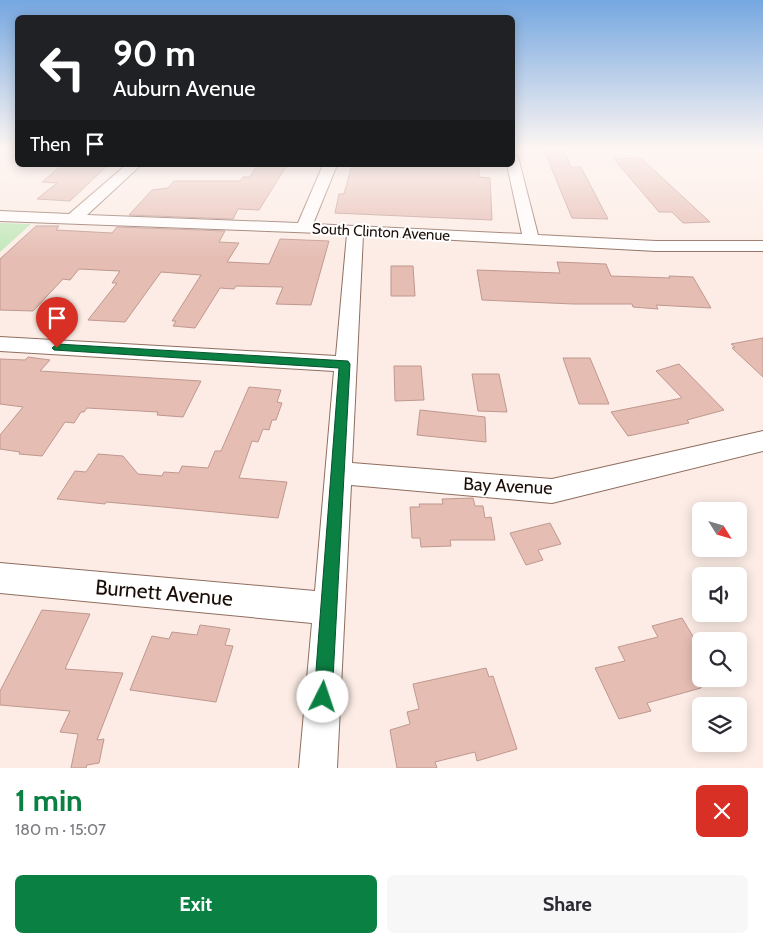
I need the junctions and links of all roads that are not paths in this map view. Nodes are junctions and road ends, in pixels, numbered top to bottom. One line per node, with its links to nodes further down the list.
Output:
1 (111, 186): 5 (street)
2 (321, 186): 6 (street)
3 (519, 186): 8 (street)
4 (0, 216): 5 (street, South Clinton Avenue)
5 (74, 219): 6 (street, South Clinton Avenue)
6 (303, 229): 7 (street, South Clinton Avenue)
7 (355, 230): 8 (street, South Clinton Avenue); 11 (street)
8 (531, 240): 9 (street, South Clinton Avenue)
9 (763, 246)
10 (0, 344): 11 (street)
11 (344, 364): 13 (street)
12 (763, 440): 13 (street, Bay Avenue)
13 (338, 473): 15 (street)
14 (0, 578): 15 (street, Burnett Avenue)
15 (328, 608): 16 (street)
16 (318, 768)

